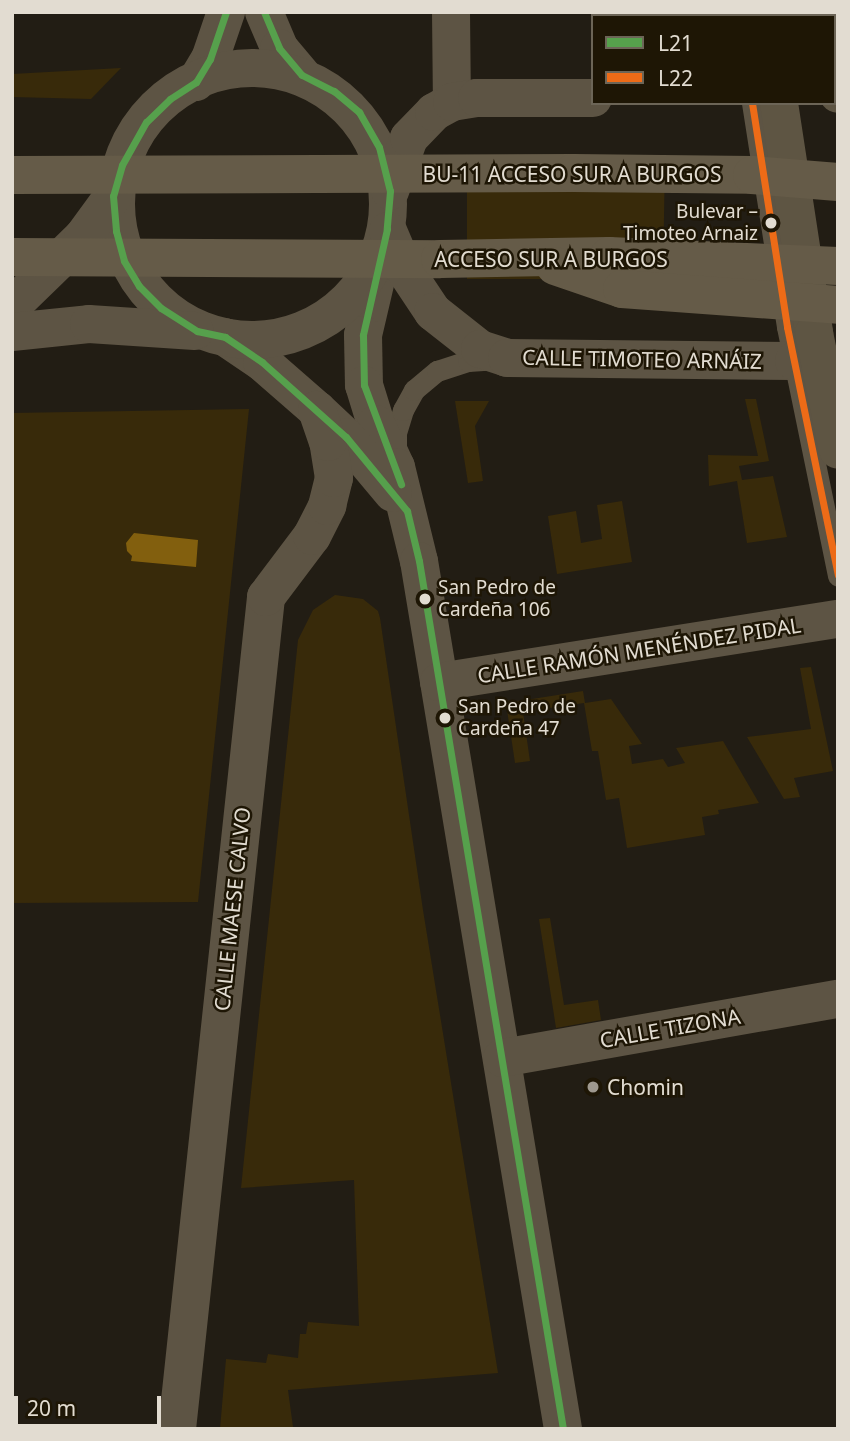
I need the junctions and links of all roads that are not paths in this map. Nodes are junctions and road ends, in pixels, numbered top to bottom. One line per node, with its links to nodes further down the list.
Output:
1 (226, 12): 5 (street)
2 (264, 12): 4 (street)
3 (451, 12): 7 (street)
4 (302, 75): 5 (street); 12 (street)
5 (196, 82): 13 (street)
6 (591, 97): 7 (street)
7 (452, 102): 12 (street)
8 (752, 105): 23 (lane)
9 (779, 105): 23 (main road)
10 (12, 176): 11 (highway, BU-11 ACCESO SUR A BURGOS)
11 (838, 182)
12 (390, 191): 14 (street)
13 (113, 196): 19 (street); 21 (street)
14 (384, 242): 21 (street); 22 (street, CALLE TIMOTEO ARNÁIZ); 26 (street)
15 (12, 257): 16 (highway, ACCESO SUR A BURGOS)
16 (533, 258): 17 (highway, ACCESO SUR A BURGOS); 18 (highway)
17 (838, 266)
18 (838, 305)
19 (12, 306)
20 (12, 332): 21 (street)
21 (211, 334): 24 (street)
22 (507, 358): 23 (street, CALLE TIMOTEO ARNÁIZ); 26 (lane, CALLE TIMOTEO ARNÁIZ)
23 (817, 364): 25 (main road); 28 (lane)
24 (317, 410): 27 (street); 33 (street, CALLE MAESE CALVO)
25 (838, 450)
26 (397, 467): 27 (street)
27 (407, 511): 30 (street)
28 (838, 576)
29 (833, 619): 30 (street, CALLE RAMÓN MENÉNDEZ PIDAL)
30 (439, 682): 32 (street)
31 (838, 999): 32 (street, CALLE TIZONA)
32 (502, 1058): 34 (street)
33 (177, 1429)
34 (563, 1429)

